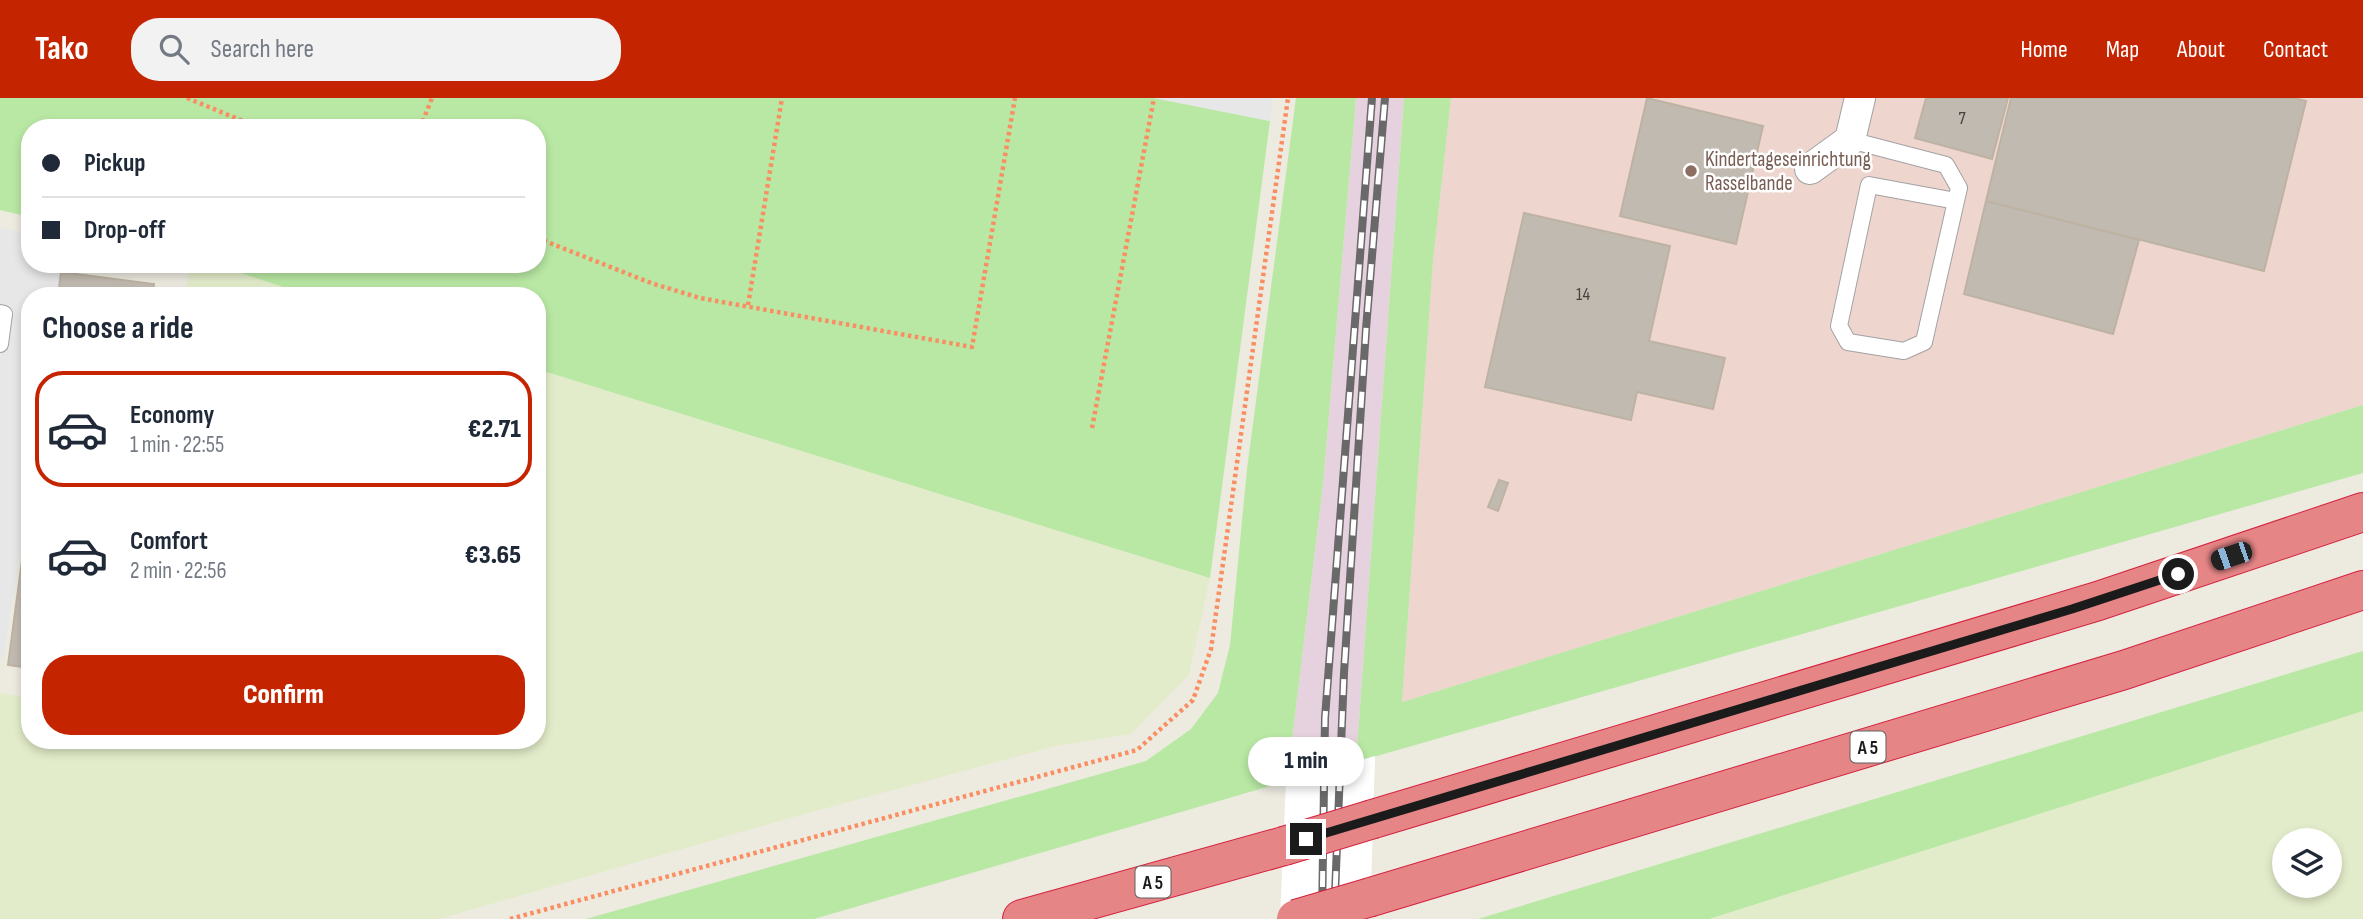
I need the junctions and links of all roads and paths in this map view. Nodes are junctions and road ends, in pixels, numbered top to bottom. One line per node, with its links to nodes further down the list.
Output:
1 (187, 98): 8 (path)
2 (432, 98): 9 (path)
3 (782, 98): 14 (path)
4 (1015, 98): 14 (path)
5 (1154, 98): 17 (path)
6 (1288, 98): 20 (path)
7 (1860, 98): 10 (street)
8 (238, 119)
9 (424, 119)
10 (1850, 140): 11 (street); 12 (lane)
11 (1810, 169)
12 (1956, 201): 12 (lane)
13 (546, 242): 14 (path)
14 (748, 305)
15 (0, 313): 16 (lane)
16 (0, 344)
17 (1092, 428)
18 (2363, 512): 21 (highway, A 5, bridge)
19 (2363, 590): 22 (highway, A 5, bridge)
20 (510, 919)
21 (1022, 919)
22 (1296, 919)

